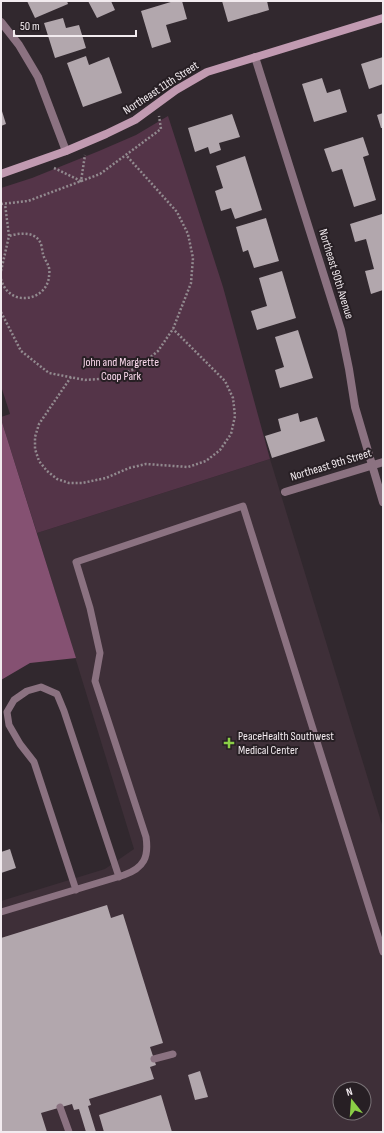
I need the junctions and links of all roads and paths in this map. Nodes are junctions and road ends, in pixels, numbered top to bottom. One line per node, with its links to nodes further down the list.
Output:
1 (383, 18): 3 (street, Northeast 11th Street)
2 (1, 22): 6 (street)
3 (256, 57): 4 (street, Northeast 11th Street); 20 (street, Northeast 90th Avenue)
4 (158, 104): 5 (street, Northeast 11th Street); 7 (path)
5 (88, 142): 6 (street, Northeast 11th Street); 10 (path)
6 (66, 151): 8 (street, Northeast 11th Street)
7 (126, 154): 10 (path); 17 (path)
8 (39, 160): 9 (street, Northeast 11th Street); 10 (path)
9 (1, 174)
10 (81, 182): 12 (path)
11 (1, 204): 12 (path)
12 (5, 204): 13 (path)
13 (9, 236): 14 (path); 15 (path)
14 (1, 271)
15 (1, 279)
16 (1, 312): 18 (path)
17 (173, 329): 18 (path); 18 (path)
18 (71, 378)
19 (383, 462): 20 (street, Northeast 9th Street)
20 (372, 465): 21 (street, Northeast 9th Street); 22 (street, Northeast 90th Avenue)
21 (285, 492)
22 (383, 502)
23 (119, 877): 24 (lane); 24 (lane); 26 (lane)
24 (76, 890): 25 (lane)
25 (1, 912)
26 (383, 952)
27 (173, 1054): 28 (lane)
28 (154, 1059)
29 (60, 1107): 30 (lane)
30 (69, 1132)

